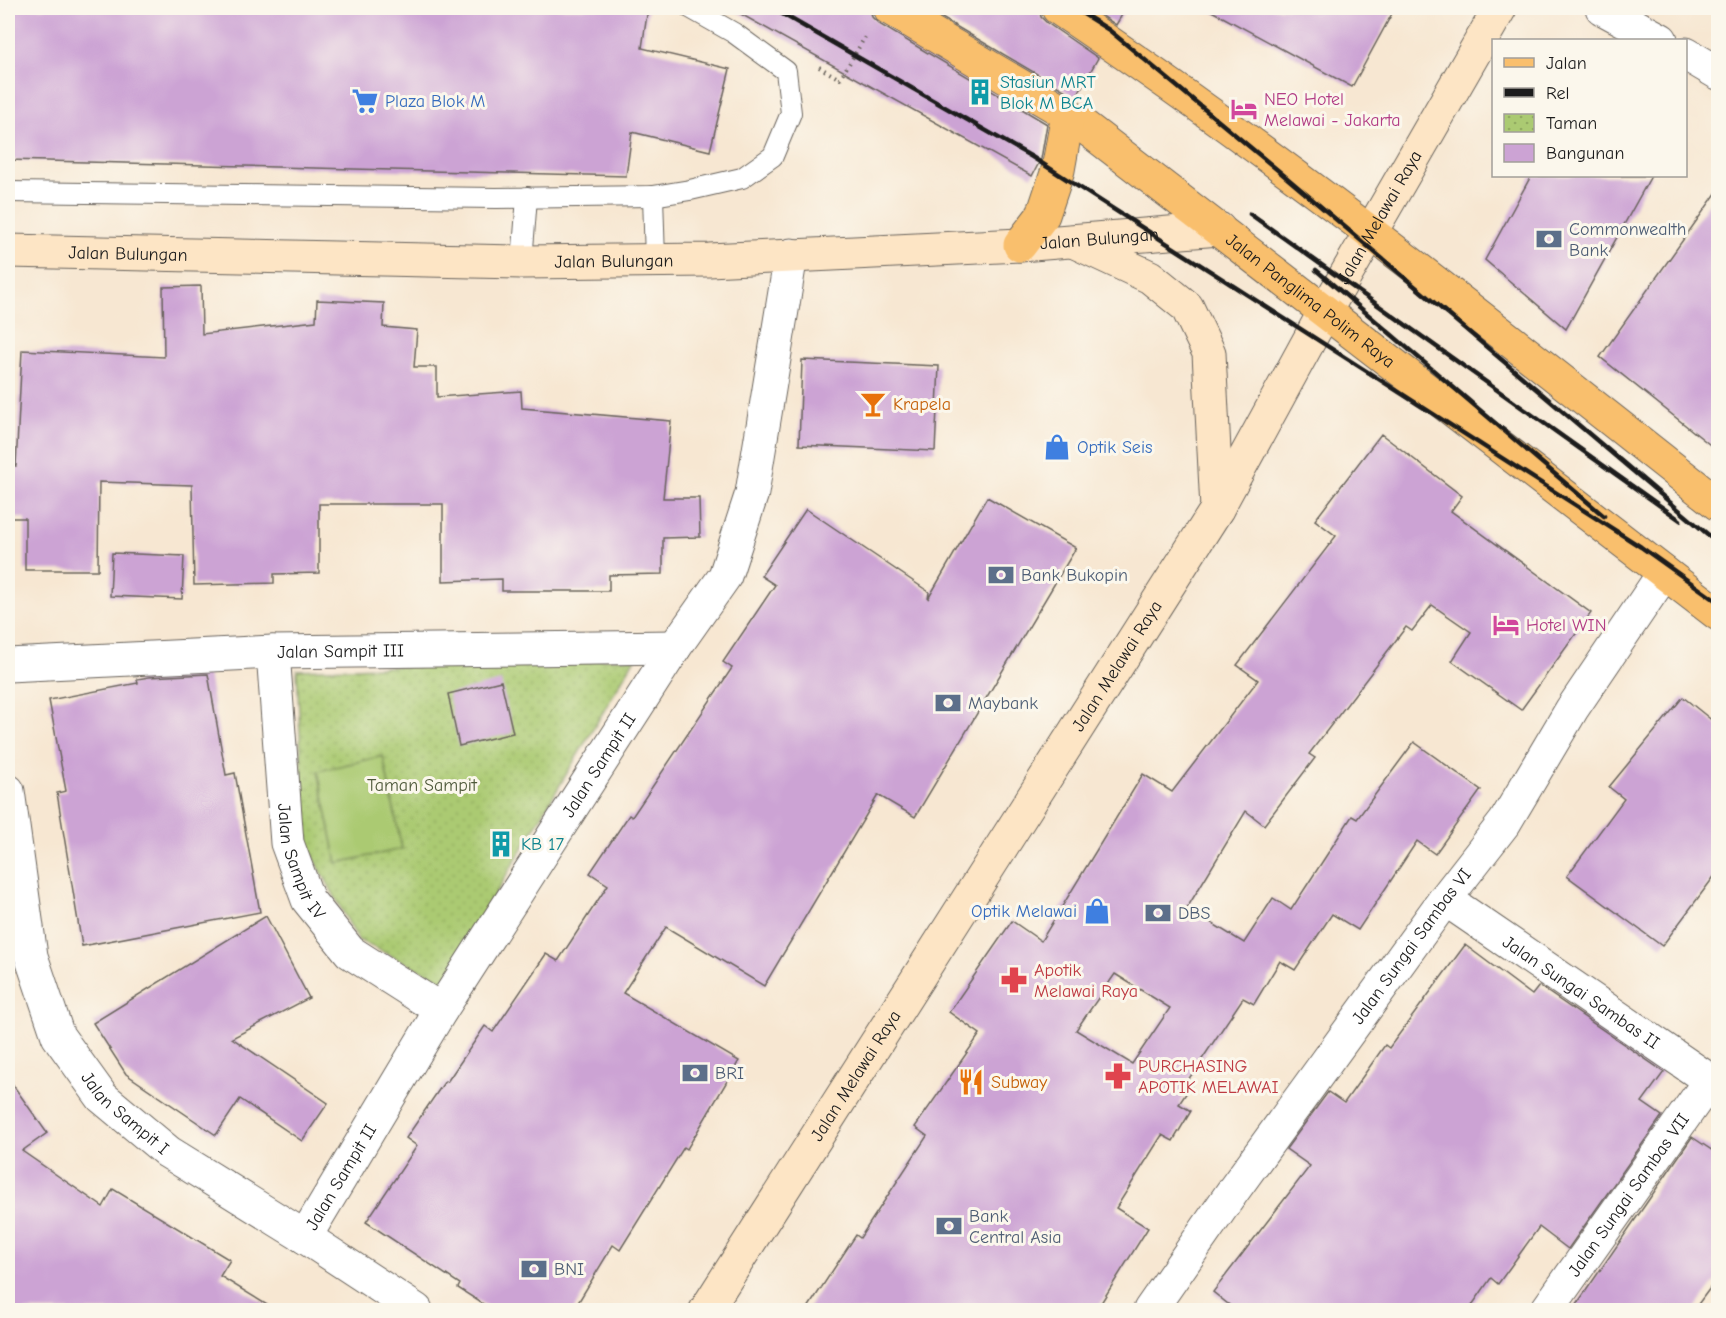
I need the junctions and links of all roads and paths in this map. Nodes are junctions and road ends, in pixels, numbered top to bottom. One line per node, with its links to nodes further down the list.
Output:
1 (690, 8): 13 (lane)
2 (889, 8): 11 (main road, Jalan Panglima Polim Raya)
3 (1058, 8): 16 (main road)
4 (1500, 8): 16 (main road, Jalan Melawai Raya)
5 (1602, 8): 7 (street)
6 (866, 36): 9 (path)
7 (1659, 39)
8 (1687, 55): 10 (street)
9 (815, 65)
10 (1719, 73)
11 (1068, 114): 15 (main road, Jalan Panglima Polim Raya); 18 (main road)
12 (8, 192): 14 (lane)
13 (653, 196): 14 (lane); 21 (lane)
14 (527, 197): 22 (lane)
15 (1219, 229): 17 (main road, Jalan Bulungan); 23 (main road, Jalan Panglima Polim Raya)
16 (1371, 232): 23 (main road, Jalan Melawai Raya); 24 (main road)
17 (1073, 242): 18 (main road, Jalan Bulungan); 25 (main road)
18 (1020, 245): 20 (main road, Jalan Bulungan)
19 (8, 251): 22 (main road, Jalan Bulungan)
20 (791, 255): 21 (main road, Jalan Bulungan); 28 (street, Jalan Sampit II)
21 (655, 260): 22 (main road, Jalan Bulungan)
22 (522, 262)
23 (1324, 313): 25 (main road, Jalan Melawai Raya); 26 (main road, Jalan Panglima Polim Raya)
24 (1719, 504)
25 (1217, 509): 37 (main road, Jalan Melawai Raya)
26 (1664, 573): 27 (main road, Jalan Panglima Polim Raya); 32 (street, Jalan Sungai Sambas VI)
27 (1719, 614)
28 (675, 647): 29 (street, Jalan Sampit III); 33 (street, Jalan Sampit II)
29 (273, 652): 30 (street, Jalan Sampit III); 33 (street, Jalan Sampit IV)
30 (8, 664)
31 (8, 791): 35 (street, Jalan Sampit I)
32 (1444, 899): 34 (street, Jalan Sungai Sambas II); 38 (street, Jalan Sungai Sambas VI)
33 (441, 1010): 35 (street, Jalan Sampit II)
34 (1714, 1083): 39 (street, Jalan Sungai Sambas VII)
35 (304, 1237): 36 (street, Jalan Sampit I)
36 (416, 1311)
37 (706, 1311)
38 (1150, 1311)
39 (1546, 1311)

